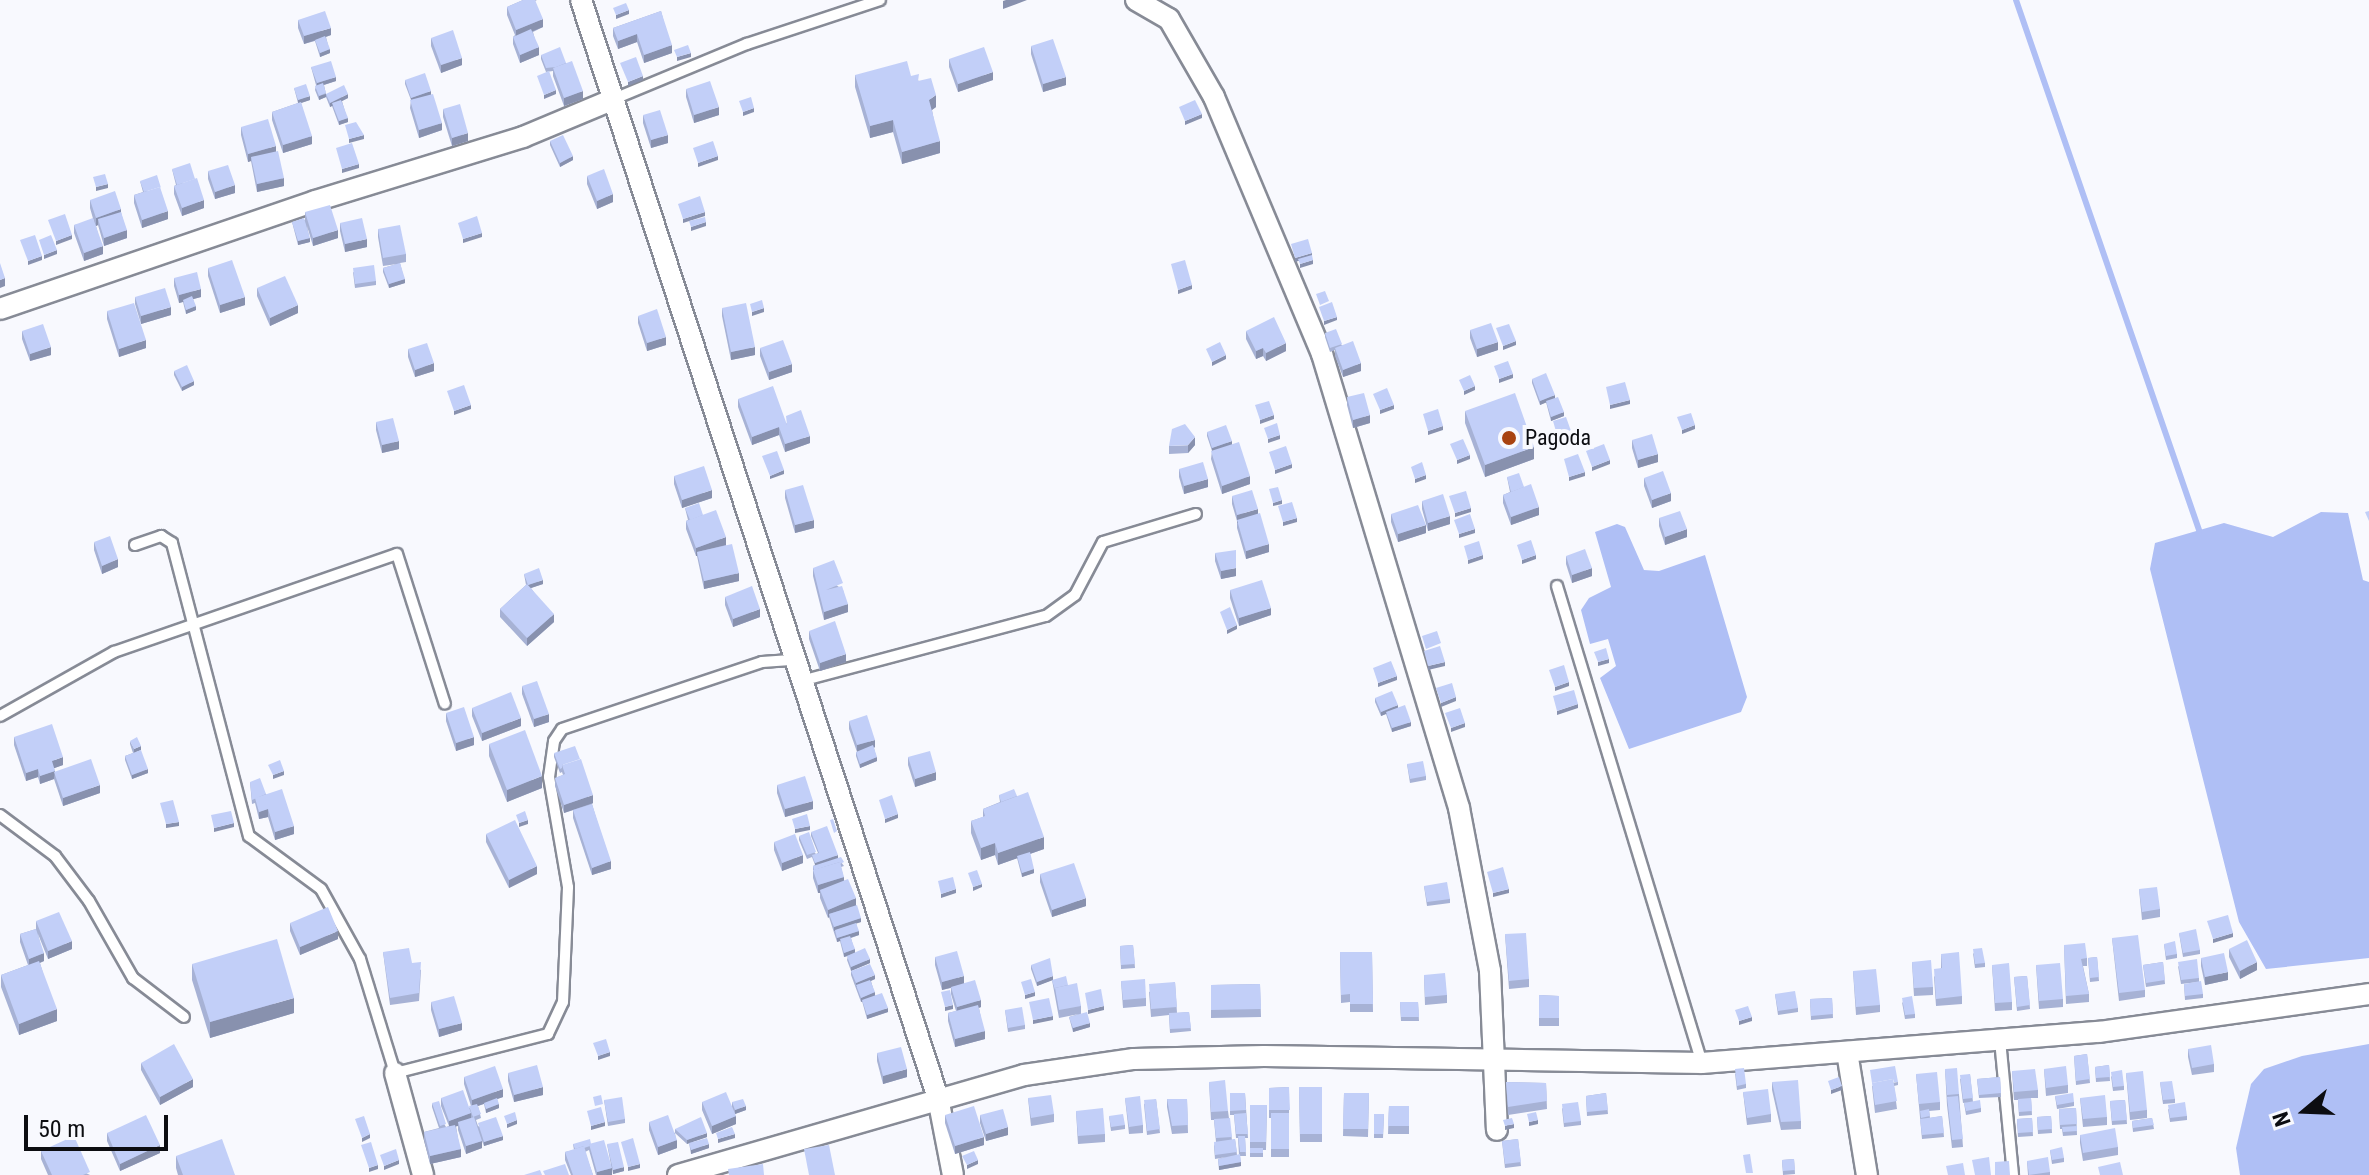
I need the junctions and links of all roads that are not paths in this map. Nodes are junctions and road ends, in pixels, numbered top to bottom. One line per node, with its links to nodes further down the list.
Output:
1 (581, 0): 4 (street)
2 (880, 0): 4 (lane)
3 (1136, 0): 19 (street)
4 (614, 99): 5 (street); 10 (street)
5 (0, 309)
6 (1196, 514): 11 (lane)
7 (135, 545): 9 (lane)
8 (1557, 586): 20 (lane)
9 (194, 628): 12 (lane); 13 (lane); 21 (lane)
10 (794, 660): 11 (street); 21 (lane)
11 (801, 681): 22 (street)
12 (445, 704)
13 (0, 716)
14 (0, 815): 16 (lane)
15 (2369, 994): 17 (street)
16 (184, 1017)
17 (2000, 1040): 18 (street); 28 (lane)
18 (1847, 1052): 20 (street); 27 (street)
19 (1495, 1059): 20 (street); 22 (street); 23 (street)
20 (1702, 1063)
21 (395, 1073): 24 (street)
22 (938, 1098): 25 (street); 26 (street)
23 (1497, 1130)
24 (423, 1175)
25 (678, 1175)
26 (953, 1175)
27 (1867, 1175)
28 (2013, 1175)

